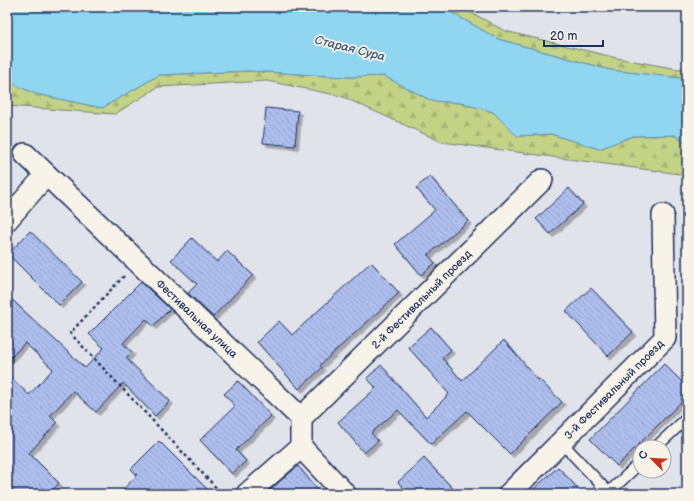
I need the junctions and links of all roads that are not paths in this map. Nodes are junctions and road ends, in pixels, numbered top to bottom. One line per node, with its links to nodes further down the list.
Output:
1 (25, 154): 2 (street, Фестивальная улица)
2 (46, 175): 5 (street); 6 (street, Фестивальная улица)
3 (542, 180): 6 (street, 2-й Фестивальный проезд)
4 (663, 215): 9 (street, 3-й Фестивальный проезд)
5 (7, 220)
6 (301, 418): 10 (street)
7 (687, 418): 8 (lane)
8 (665, 439)
9 (561, 442): 12 (lane); 15 (street, 3-й Фестивальный проезд)
10 (301, 447): 13 (street); 14 (street)
11 (632, 470): 12 (lane)
12 (608, 493)
13 (247, 494)
14 (345, 494)
15 (509, 494)

